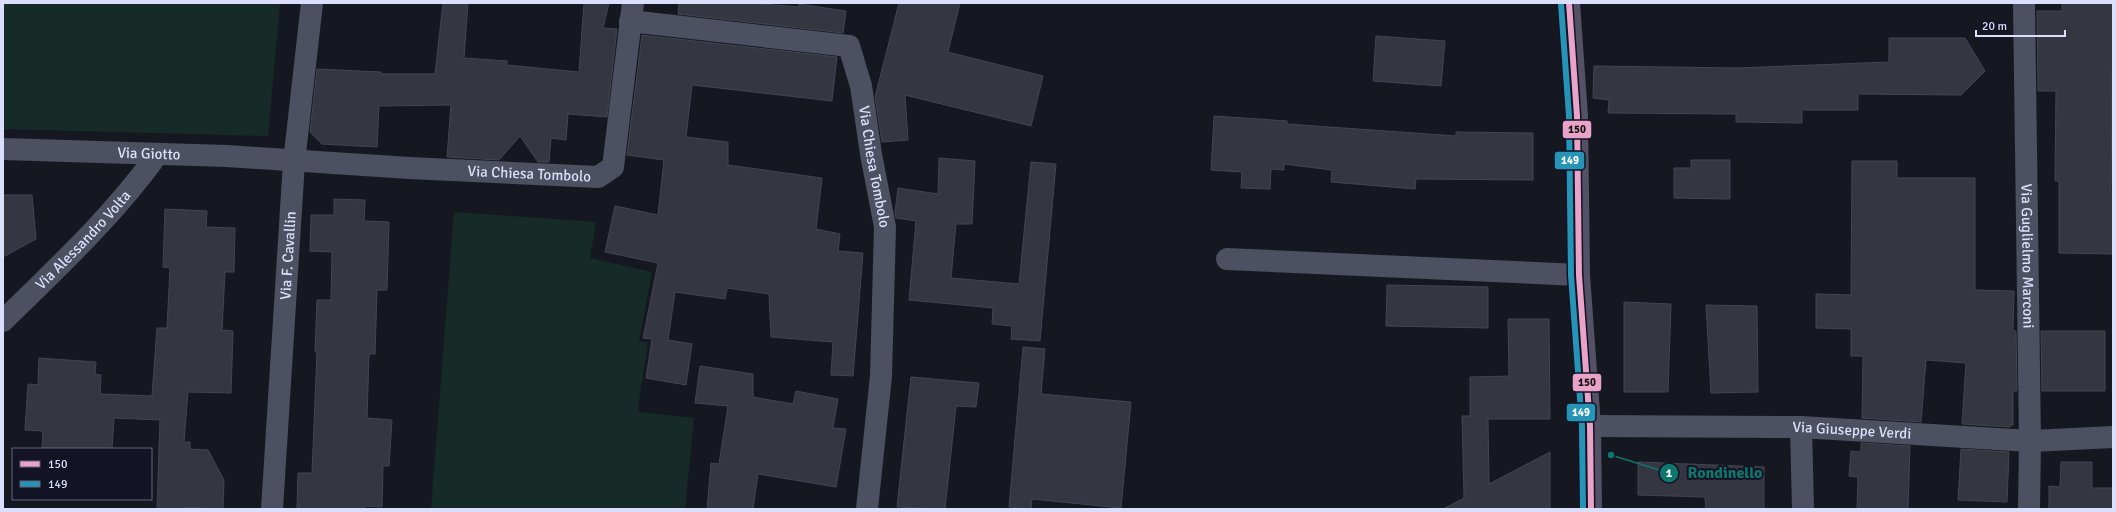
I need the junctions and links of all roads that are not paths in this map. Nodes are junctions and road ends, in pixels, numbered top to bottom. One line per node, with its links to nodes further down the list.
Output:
1 (312, 3): 7 (street, Via F. Cavallin)
2 (1569, 3): 9 (main road)
3 (2024, 3): 14 (street, Via Guglielmo Marconi)
4 (631, 12): 7 (street, Via Chiesa Tombolo); 16 (street, Via Chiesa Tombolo)
5 (3, 149): 6 (street, Via Giotto)
6 (157, 155): 7 (street, Via Giotto); 10 (street, Via Alessandro Volta)
7 (294, 162): 15 (street, Via F. Cavallin)
8 (1227, 259): 9 (street)
9 (1579, 275): 11 (main road)
10 (3, 321)
11 (1590, 426): 12 (street, Via Giuseppe Verdi); 17 (main road)
12 (1801, 427): 14 (street, Via Giuseppe Verdi); 18 (street)
13 (2113, 437): 14 (street, Via Giuseppe Verdi)
14 (2030, 441): 19 (street, Via Guglielmo Marconi)
15 (272, 509)
16 (867, 509)
17 (1590, 509)
18 (1803, 509)
19 (2029, 509)

